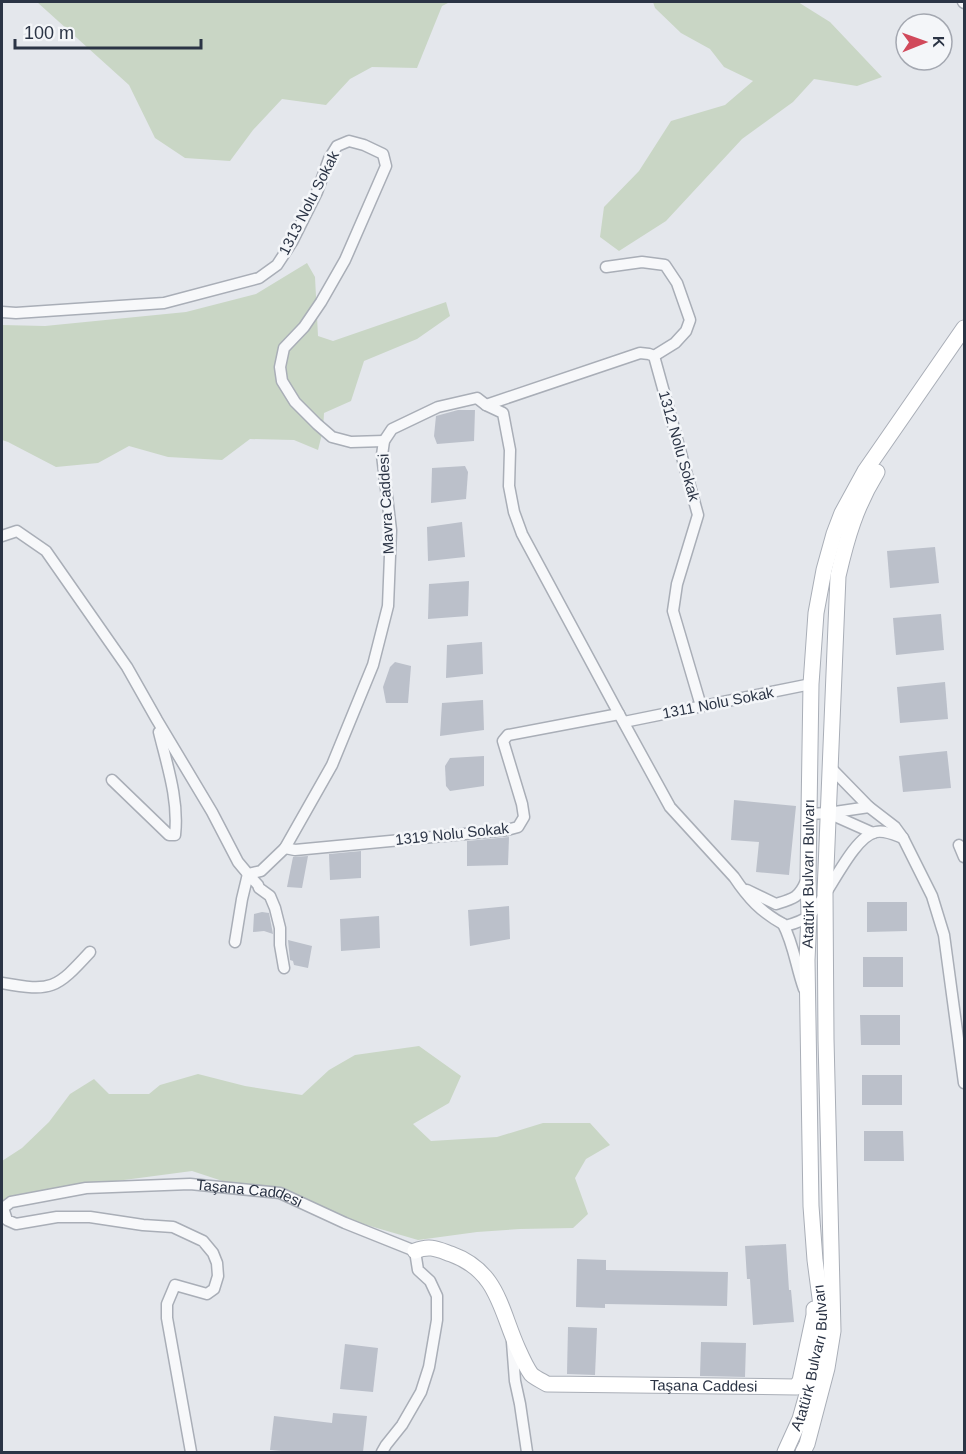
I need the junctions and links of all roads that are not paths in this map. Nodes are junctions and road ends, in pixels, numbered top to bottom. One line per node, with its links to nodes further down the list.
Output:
1 (606, 267): 5 (street)
2 (2, 312): 7 (street, 1313 Nolu Sokak)
3 (964, 328): 9 (street, Atatürk Bulvarı Bulvarı)
4 (964, 346): 13 (street, Atatürk Bulvarı Bulvarı)
5 (654, 356): 6 (street); 10 (street, 1312 Nolu Sokak)
6 (486, 405): 7 (street, Mavra Caddesi); 11 (street)
7 (384, 441): 21 (street, Mavra Caddesi)
8 (2, 536): 12 (street)
9 (811, 684): 10 (street, 1311 Nolu Sokak); 17 (street, Atatürk Bulvarı Bulvarı)
10 (701, 706): 11 (street, 1311 Nolu Sokak)
11 (621, 718): 21 (street, 1319 Nolu Sokak); 25 (street)
12 (157, 720): 14 (street); 23 (street)
13 (830, 767): 15 (street); 16 (street, Atatürk Bulvarı Bulvarı)
14 (112, 780)
15 (869, 807): 16 (street); 19 (street)
16 (828, 813): 17 (street); 18 (street); 26 (street, Atatürk Bulvarı Bulvarı)
17 (809, 814): 24 (street, Atatürk Bulvarı Bulvarı)
18 (873, 833): 19 (street); 26 (street)
19 (903, 838): 34 (street)
20 (959, 845): 22 (street)
21 (285, 848): 23 (street, Mavra Caddesi)
22 (964, 857)
23 (248, 874): 29 (street); 31 (street)
24 (808, 877): 25 (street); 27 (street, Atatürk Bulvarı Bulvarı)
25 (739, 886): 28 (street)
26 (825, 893): 27 (street); 42 (street, Atatürk Bulvarı Bulvarı)
27 (809, 915): 28 (street); 33 (street, Atatürk Bulvarı Bulvarı)
28 (783, 924): 33 (street)
29 (235, 942)
30 (90, 952): 32 (street)
31 (284, 968)
32 (2, 983)
33 (808, 998): 36 (street, Atatürk Bulvarı Bulvarı)
34 (964, 1083)
35 (415, 1251): 37 (street, Taşana Caddesi); 38 (street, Taşana Caddesi); 39 (street)
36 (821, 1296): 37 (street, Taşana Caddesi); 41 (street, Atatürk Bulvarı Bulvarı)
37 (511, 1332): 40 (street)
38 (191, 1452)
39 (382, 1452)
40 (528, 1452)
41 (785, 1452)
42 (803, 1452)

